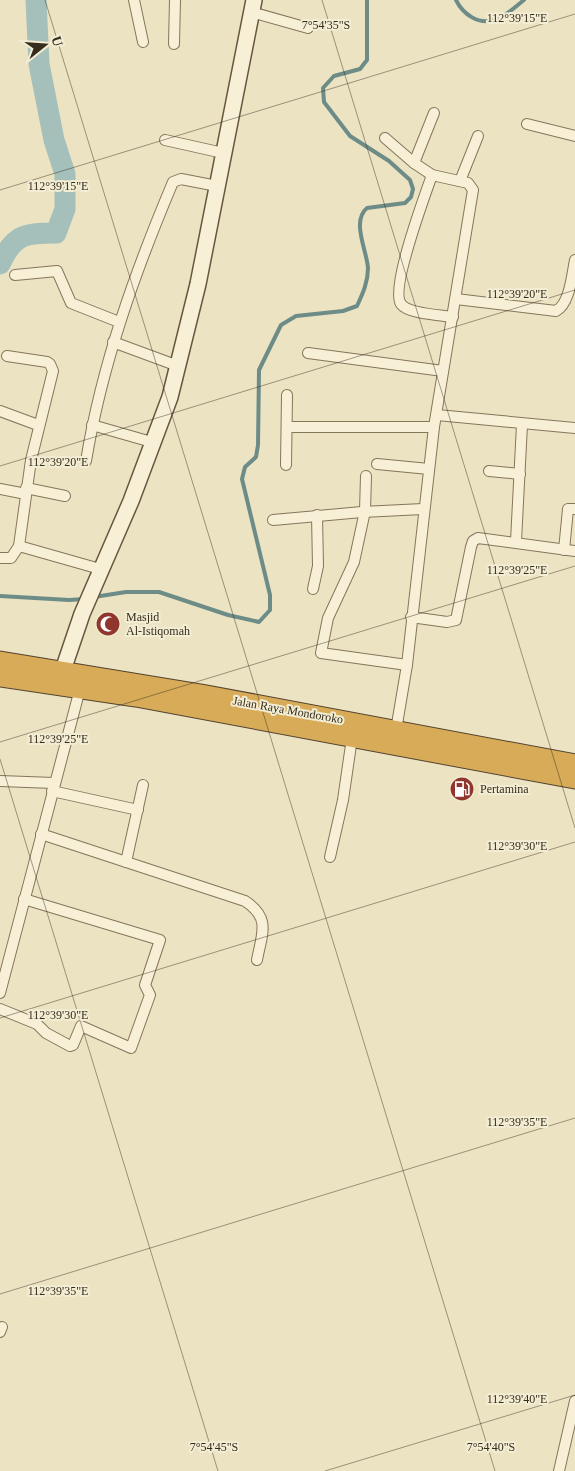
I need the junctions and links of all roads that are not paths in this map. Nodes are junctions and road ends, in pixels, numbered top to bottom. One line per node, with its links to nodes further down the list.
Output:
1 (134, 0): 5 (street)
2 (176, 0): 6 (street)
3 (251, 4): 4 (street); 13 (street)
4 (308, 28)
5 (143, 42)
6 (174, 44)
7 (434, 113): 14 (street)
8 (527, 124): 10 (street)
9 (478, 136): 16 (street)
10 (575, 136)
11 (385, 138): 14 (street)
12 (165, 140): 13 (street)
13 (223, 152): 17 (street)
14 (414, 163): 15 (street)
15 (432, 175): 16 (street); 21 (street)
16 (460, 181): 20 (street)
17 (217, 186): 22 (street); 26 (street)
18 (575, 260): 20 (street)
19 (15, 275): 22 (street)
20 (456, 299): 21 (street)
21 (453, 317): 27 (street)
22 (119, 322): 23 (street)
23 (113, 342): 26 (street); 32 (street)
24 (308, 353): 27 (street)
25 (7, 356): 31 (street)
26 (178, 366): 37 (street)
27 (443, 371): 30 (street)
28 (287, 396): 34 (street)
29 (0, 411): 31 (street)
30 (436, 415): 33 (street); 35 (street)
31 (38, 425): 46 (street)
32 (92, 425): 37 (street); 38 (street)
33 (522, 425): 36 (street); 43 (street)
34 (288, 427): 35 (street); 40 (street)
35 (434, 427): 41 (street)
36 (575, 428)
37 (154, 443): 58 (street)
38 (86, 461)
39 (377, 464): 41 (street)
40 (286, 465)
41 (429, 469): 48 (street)
42 (489, 471): 43 (street)
43 (520, 474): 53 (street)
44 (366, 476): 50 (street)
45 (0, 489): 46 (street)
46 (26, 491): 47 (street); 54 (street)
47 (65, 496)
48 (424, 509): 50 (street); 60 (street)
49 (575, 509): 55 (street)
50 (365, 511): 51 (street); 62 (street)
51 (317, 515): 52 (street); 59 (street)
52 (273, 520)
53 (516, 541): 55 (street); 60 (street)
54 (19, 546): 57 (street); 58 (street)
55 (564, 550): 56 (street)
56 (575, 551)
57 (0, 558)
58 (100, 570): 63 (street)
59 (313, 589)
60 (411, 617): 62 (street)
61 (0, 661): 63 (highway, Jalan Raya Mondoroko)
62 (407, 665): 66 (street)
63 (63, 670): 66 (highway, Jalan Raya Mondoroko)
64 (0, 677): 65 (highway, Jalan Raya Mondoroko)
65 (80, 688): 67 (highway, Jalan Raya Mondoroko); 74 (street)
66 (396, 730): 68 (highway, Jalan Raya Mondoroko)
67 (352, 738): 68 (highway, Jalan Raya Mondoroko); 77 (street)
68 (430, 745): 69 (highway, Jalan Raya Mondoroko)
69 (503, 758): 70 (highway, Jalan Raya Mondoroko); 71 (highway, Jalan Raya Mondoroko)
70 (575, 764)
71 (575, 779)
72 (0, 781): 74 (street)
73 (143, 785): 75 (street)
74 (53, 787): 75 (street); 76 (street)
75 (138, 810): 78 (street)
76 (41, 834): 78 (street); 79 (street)
77 (330, 857)
78 (126, 862): 80 (street)
79 (24, 899): 81 (street); 83 (street)
80 (257, 960)
81 (3, 970): 82 (street)
82 (0, 992)
83 (0, 1010)
84 (575, 1402): 85 (street)
85 (559, 1471)

